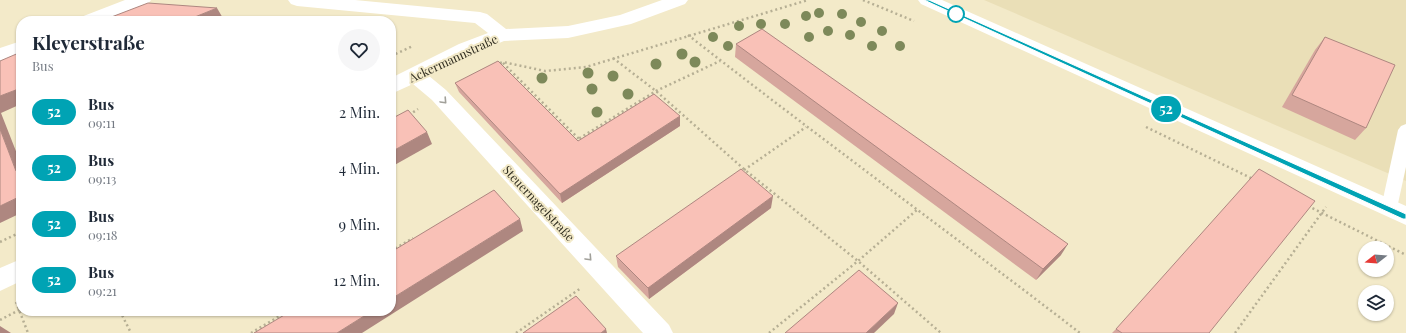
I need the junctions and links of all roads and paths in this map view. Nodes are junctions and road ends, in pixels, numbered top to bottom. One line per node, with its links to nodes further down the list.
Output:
1 (142, 0): 7 (street)
2 (297, 0): 9 (street)
3 (679, 0): 9 (street, Ackermannstraße)
4 (808, 0): 10 (path)
5 (864, 0): 8 (path)
6 (927, 0): 31 (street)
7 (101, 16)
8 (915, 22)
9 (502, 35): 19 (street, Ackermannstraße)
10 (688, 35): 15 (path); 16 (path)
11 (417, 44): 13 (path)
12 (16, 49): 14 (street)
13 (396, 54)
14 (0, 55)
15 (612, 58): 17 (path); 21 (path)
16 (720, 61): 21 (path); 24 (path)
17 (503, 62): 18 (path); 27 (path)
18 (496, 64)
19 (414, 76): 20 (street, Ackermannstraße); 22 (street, Steuernagelstraße)
20 (396, 84)
21 (656, 91): 28 (path)
22 (439, 95): 23 (path); 41 (street, Steuernagelstraße, one-way to 41)
23 (405, 118)
24 (806, 127): 28 (path); 33 (path)
25 (1145, 127): 30 (path)
26 (1406, 130): 34 (lane)
27 (579, 139)
28 (745, 170): 29 (path); 39 (path)
29 (738, 174)
30 (1258, 182)
31 (1340, 187): 34 (street); 35 (path)
32 (1301, 202): 35 (path)
33 (918, 209): 39 (path); 55 (path)
34 (1397, 212)
35 (1322, 213): 38 (path); 56 (path)
36 (16, 234): 37 (path)
37 (0, 242)
38 (1406, 255)
39 (858, 261): 53 (path); 54 (path)
40 (16, 272): 42 (street)
41 (603, 273): 51 (path); 52 (street, Steuernagelstraße)
42 (0, 280)
43 (16, 311): 47 (path)
44 (22, 316): 48 (path)
45 (122, 316): 49 (path)
46 (280, 316): 50 (path)
47 (0, 320)
48 (28, 333)
49 (130, 333)
50 (251, 333)
51 (516, 333)
52 (660, 333)
53 (769, 333)
54 (941, 333)
55 (1080, 333)
56 (1235, 333)

